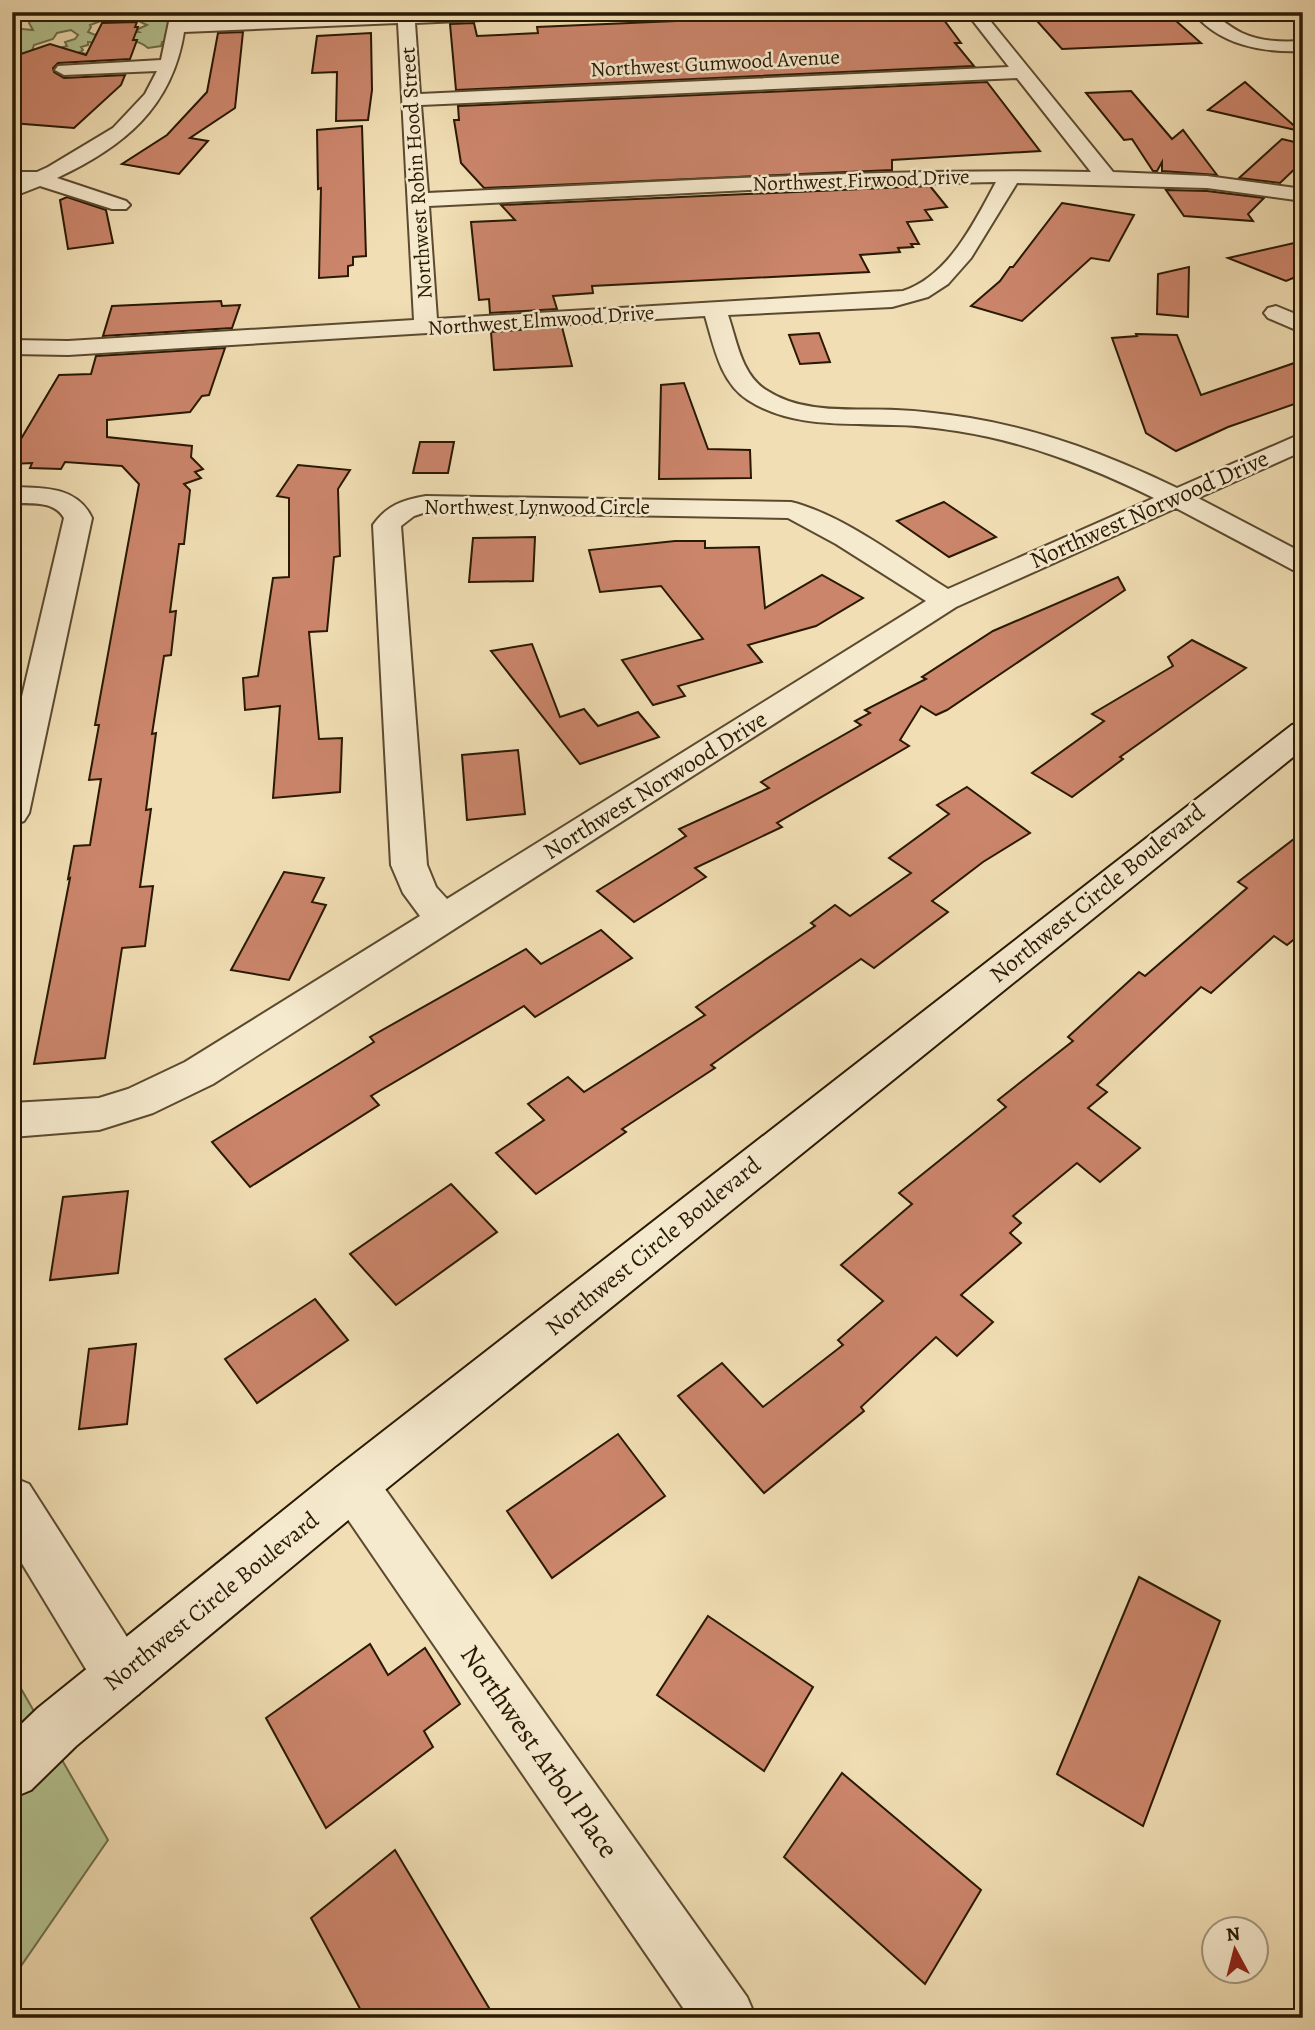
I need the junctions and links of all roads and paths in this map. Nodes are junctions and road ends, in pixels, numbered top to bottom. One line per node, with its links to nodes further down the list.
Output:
1 (552, 12): 4 (street)
2 (974, 12): 9 (street)
3 (1201, 12): 6 (street)
4 (405, 19): 5 (street); 10 (street, Northwest Robin Hood Street)
5 (178, 20): 7 (street)
6 (1303, 46)
7 (168, 65): 8 (street); 14 (street)
8 (64, 70)
9 (1022, 72): 10 (street, Northwest Gumwood Avenue); 13 (street)
10 (410, 100): 17 (street, Northwest Robin Hood Street)
11 (12, 172): 14 (street)
12 (1010, 176): 13 (street, Northwest Firwood Drive); 17 (street, Northwest Firwood Drive); 19 (street, Northwest Elmwood Drive)
13 (1107, 178): 16 (street, Northwest Firwood Drive)
14 (39, 179): 15 (street); 18 (street)
15 (12, 191)
16 (1303, 195)
17 (418, 200): 22 (street, Northwest Robin Hood Street)
18 (119, 205)
19 (714, 310): 22 (street, Northwest Elmwood Drive); 26 (street)
20 (1276, 313): 21 (street)
21 (1303, 326)
22 (426, 327): 23 (street, Northwest Elmwood Drive)
23 (12, 347)
24 (1303, 441): 26 (street, Northwest Norwood Drive)
25 (12, 495): 30 (street)
26 (1174, 498): 27 (street); 28 (street, Northwest Norwood Drive)
27 (1303, 564)
28 (946, 601): 31 (street, Northwest Norwood Drive); 31 (street, Northwest Lynwood Circle)
29 (1303, 732): 33 (street, Northwest Circle Boulevard)
30 (12, 813)
31 (442, 917): 32 (street, Northwest Norwood Drive)
32 (12, 1120)
33 (353, 1485): 35 (street, Northwest Circle Boulevard); 37 (street, Northwest Arbol Place)
34 (12, 1501): 35 (street)
35 (120, 1675): 36 (street, Northwest Circle Boulevard)
36 (12, 1771)
37 (726, 2018)

